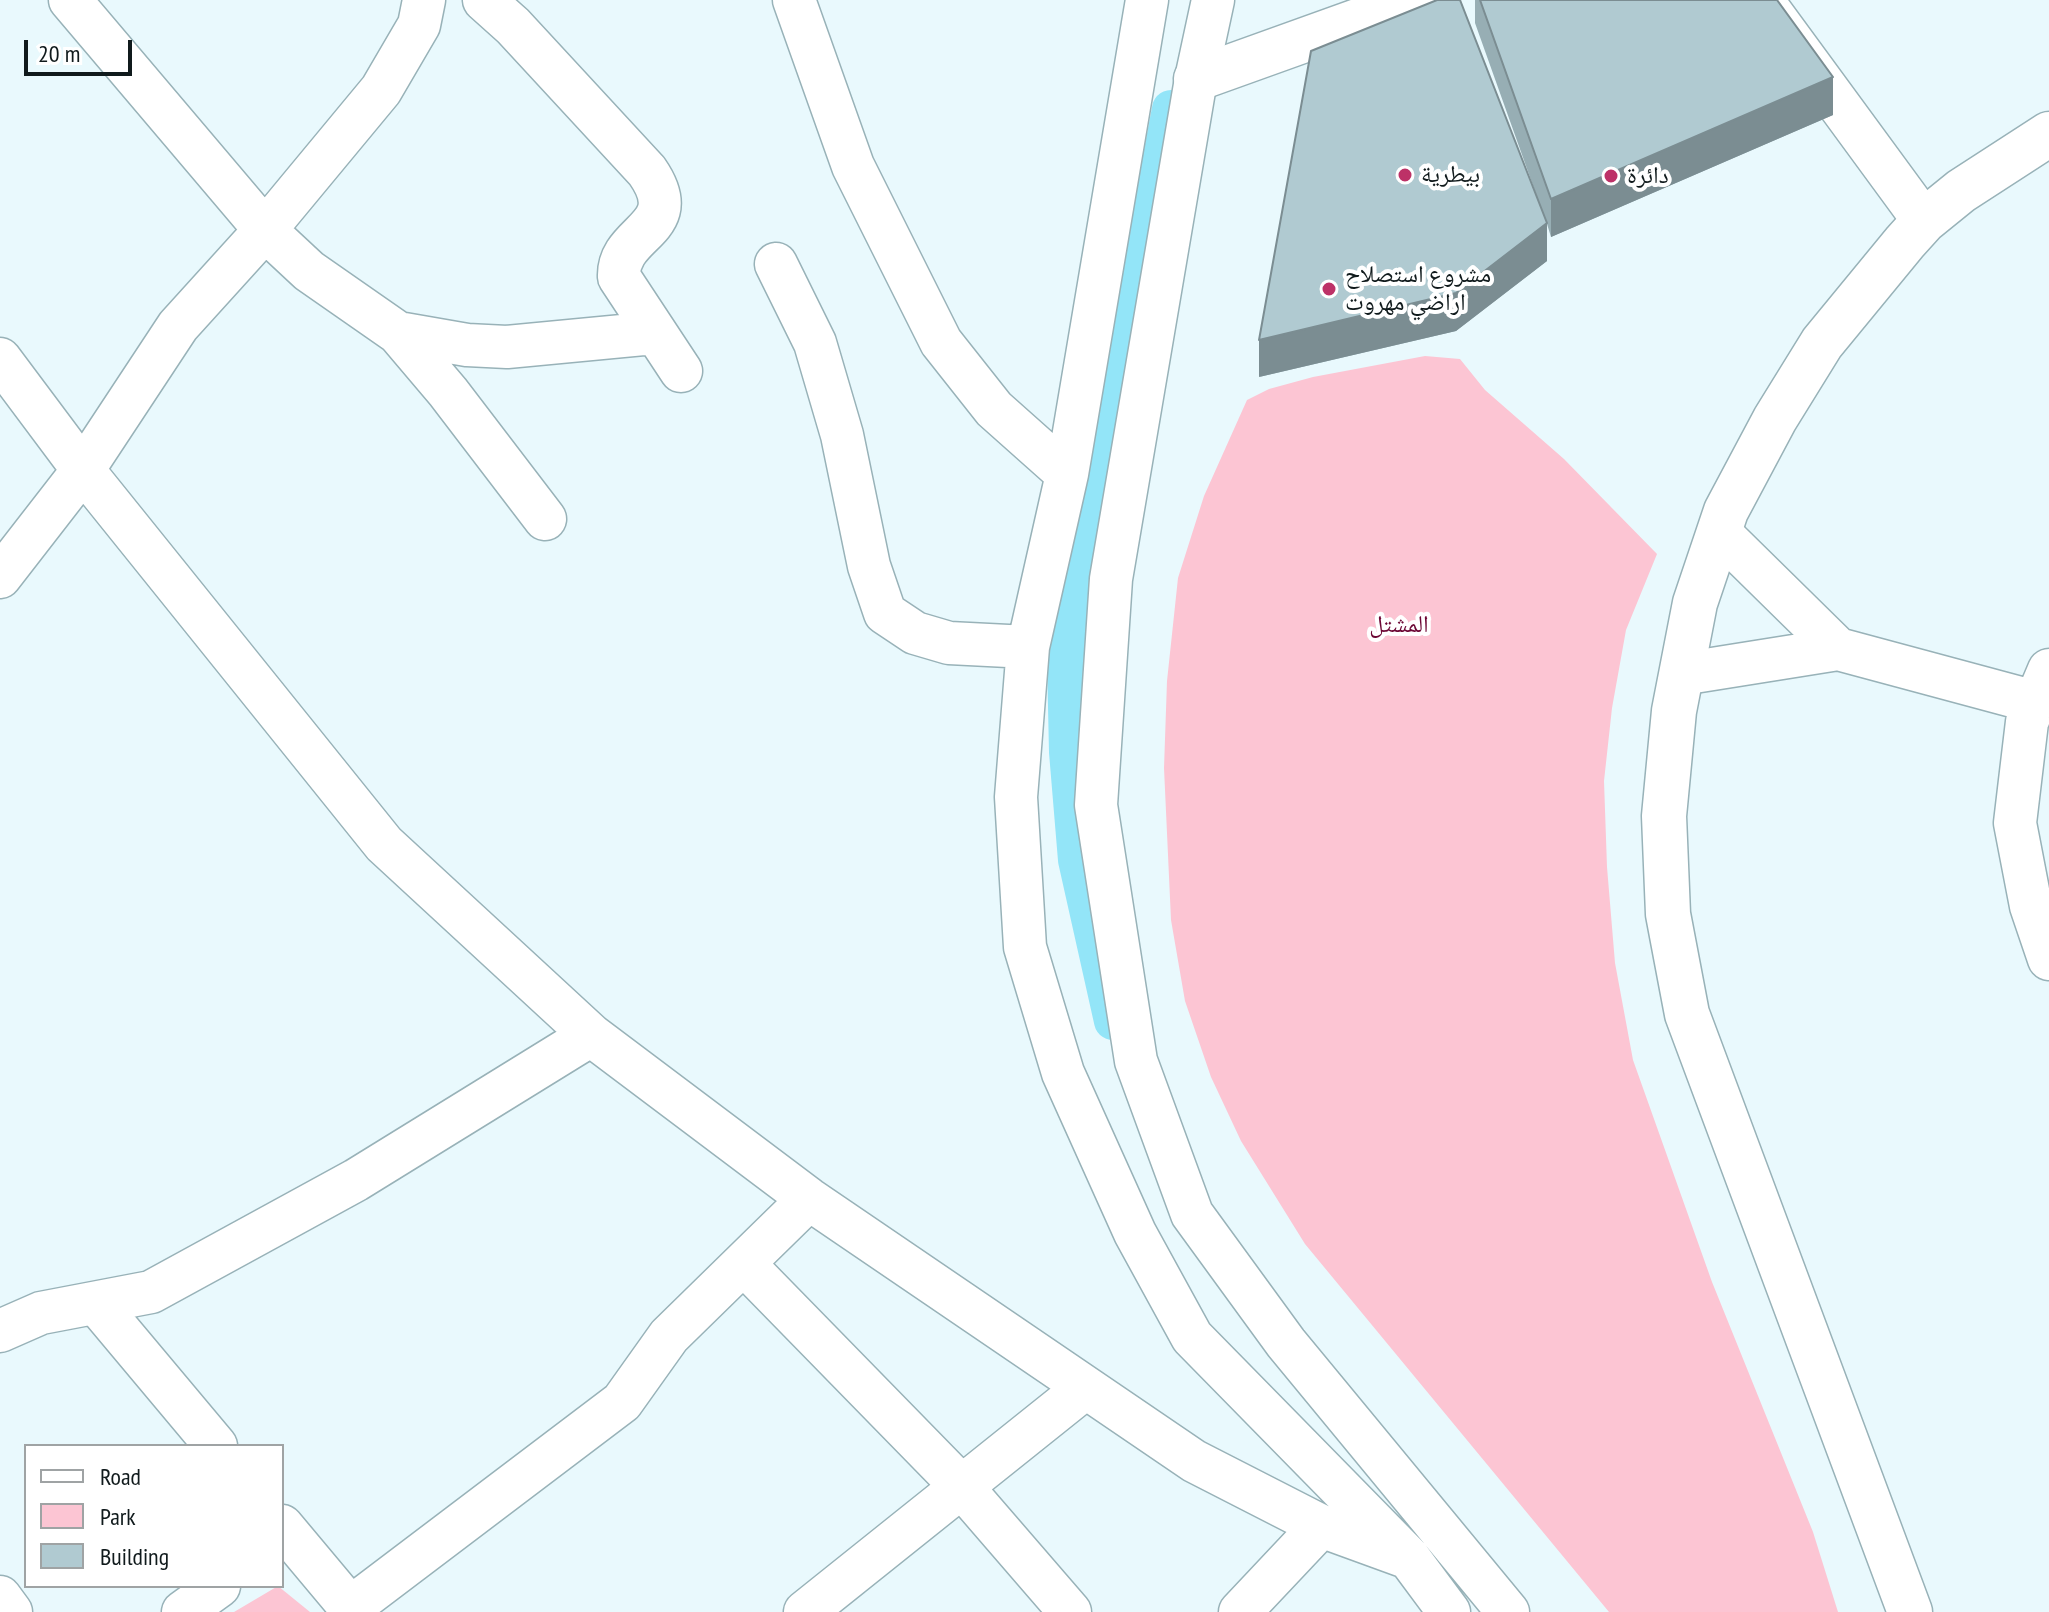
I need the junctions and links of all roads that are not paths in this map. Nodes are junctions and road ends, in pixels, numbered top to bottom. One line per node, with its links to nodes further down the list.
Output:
1 (70, 0): 12 (street)
2 (424, 0): 12 (street)
3 (484, 0): 15 (street)
4 (794, 0): 19 (street)
5 (1147, 0): 19 (street)
6 (1213, 0): 9 (street)
7 (1416, 0): 9 (street)
8 (1762, 0): 11 (street)
9 (1196, 79): 49 (street)
10 (2049, 134): 11 (street)
11 (1924, 221): 21 (street)
12 (265, 230): 14 (street); 18 (street)
13 (776, 264): 23 (street)
14 (398, 333): 15 (street); 20 (street)
15 (654, 333): 17 (street)
16 (0, 359): 18 (street)
17 (681, 371)
18 (83, 470): 22 (street); 29 (street)
19 (1067, 474): 23 (street)
20 (545, 519)
21 (1719, 532): 24 (street); 25 (street)
22 (0, 577)
23 (1028, 647): 39 (street)
24 (1838, 649): 25 (street); 26 (street)
25 (1681, 674): 50 (street)
26 (2042, 686): 27 (street)
27 (2036, 752): 28 (street)
28 (2049, 959)
29 (591, 1035): 30 (street); 32 (street)
30 (809, 1199): 31 (street); 34 (street)
31 (744, 1264): 36 (street); 42 (street)
32 (97, 1304): 33 (street); 35 (street)
33 (0, 1331)
34 (1085, 1388): 36 (street); 37 (street)
35 (214, 1444)
36 (962, 1487): 45 (street); 46 (street)
37 (1321, 1526): 39 (street); 47 (street)
38 (285, 1534): 42 (street)
39 (1409, 1558): 48 (street)
40 (216, 1588): 44 (street)
41 (0, 1597): 43 (street)
42 (352, 1610)
43 (11, 1612)
44 (183, 1612)
45 (805, 1612)
46 (1070, 1612)
47 (1240, 1612)
48 (1449, 1612)
49 (1508, 1612)
50 (1910, 1612)

